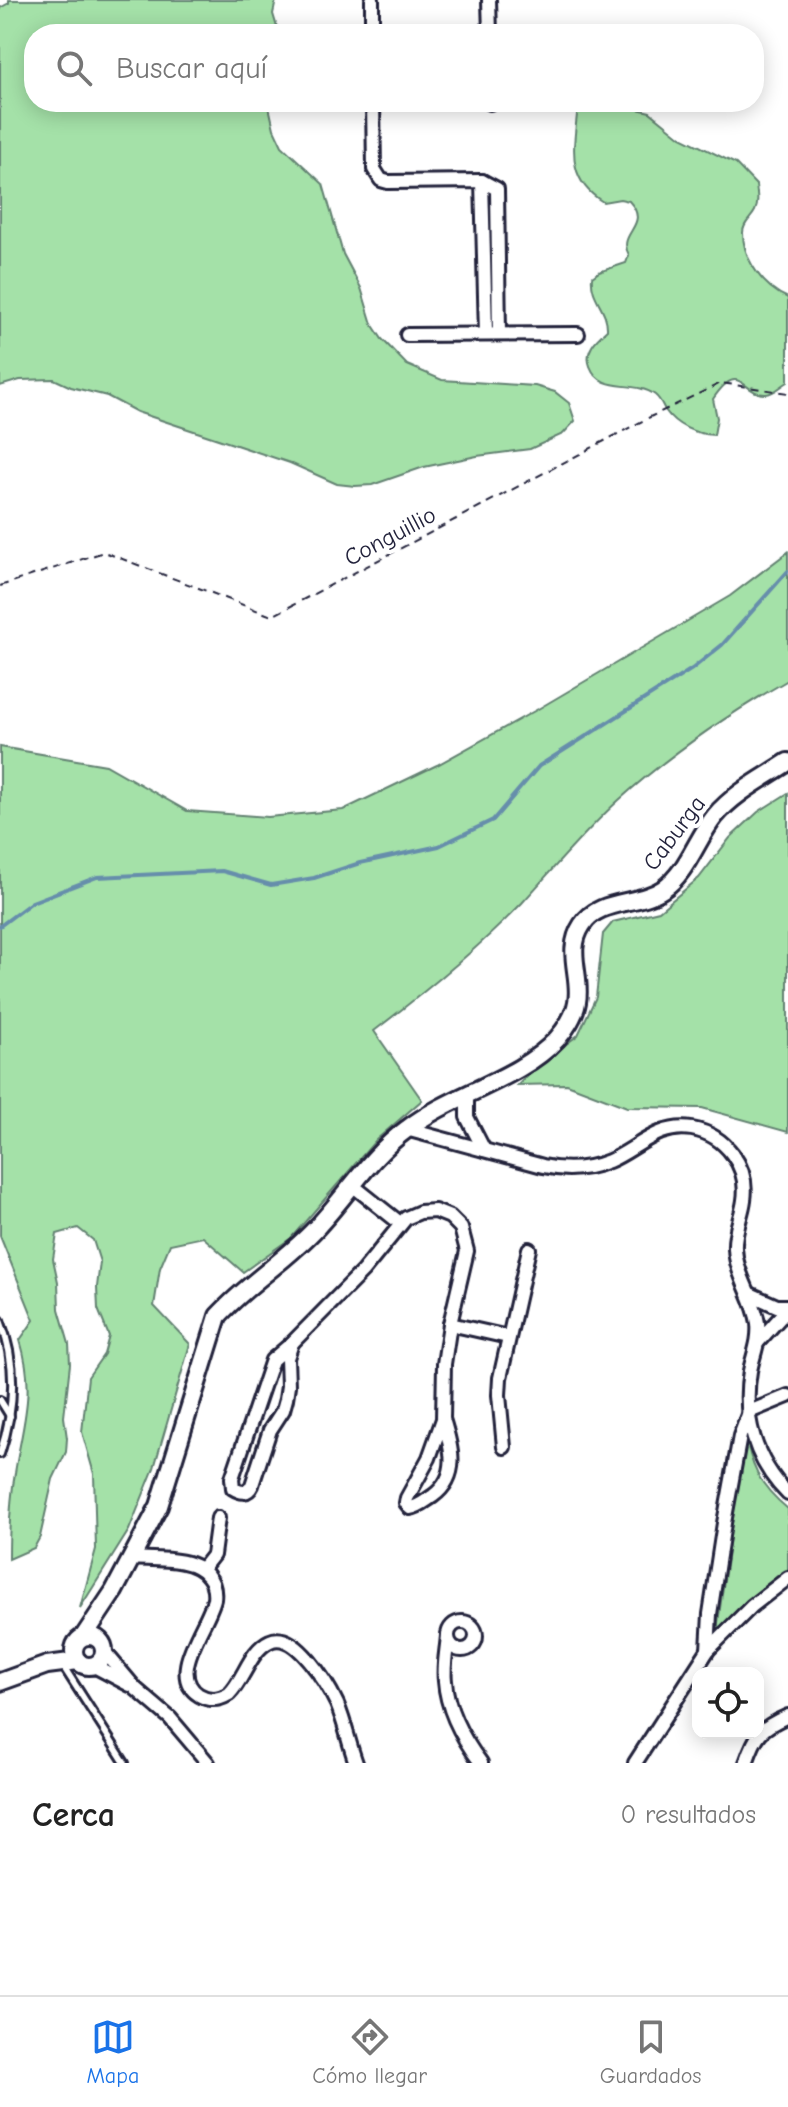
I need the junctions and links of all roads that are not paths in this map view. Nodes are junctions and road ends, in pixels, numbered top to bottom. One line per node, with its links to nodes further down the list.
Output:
1 (372, 0): 3 (street)
2 (489, 0): 4 (street)
3 (372, 24)
4 (490, 24)
5 (373, 112): 6 (street)
6 (492, 334): 7 (street); 8 (street)
7 (578, 334)
8 (407, 335)
9 (788, 762): 10 (street, Caburga)
10 (467, 1094): 11 (street); 12 (street)
11 (406, 1129): 12 (street); 13 (street)
12 (484, 1150): 16 (street)
13 (351, 1184): 14 (street); 32 (street)
14 (400, 1223): 19 (street); 22 (street)
15 (529, 1249): 20 (street)
16 (750, 1294): 17 (street); 21 (street)
17 (788, 1308): 21 (street)
18 (0, 1320): 26 (lane)
19 (450, 1324): 20 (street); 27 (street)
20 (508, 1337): 28 (street)
21 (758, 1342): 25 (street)
22 (292, 1343): 22 (street)
23 (788, 1396): 25 (street)
24 (0, 1400): 26 (lane)
25 (749, 1412): 30 (street); 39 (street)
26 (10, 1416): 29 (lane)
27 (443, 1419): 27 (street)
28 (504, 1447)
29 (0, 1454)
30 (788, 1494)
31 (218, 1518): 33 (street)
32 (131, 1558): 33 (street); 35 (street)
33 (202, 1569): 48 (street)
34 (788, 1578): 39 (street)
35 (114, 1591): 37 (street); 40 (street)
36 (448, 1635): 38 (street); 38 (street); 42 (street)
37 (103, 1647): 40 (street); 40 (street); 44 (street)
38 (471, 1647): 42 (street)
39 (708, 1650): 50 (street)
40 (82, 1652): 41 (street); 44 (street)
41 (54, 1664): 43 (street); 46 (lane)
42 (445, 1672): 49 (street)
43 (0, 1682)
44 (136, 1689): 47 (street)
45 (788, 1716): 51 (street)
46 (125, 1763)
47 (208, 1763)
48 (356, 1763)
49 (481, 1763)
50 (635, 1763)
51 (746, 1763)

